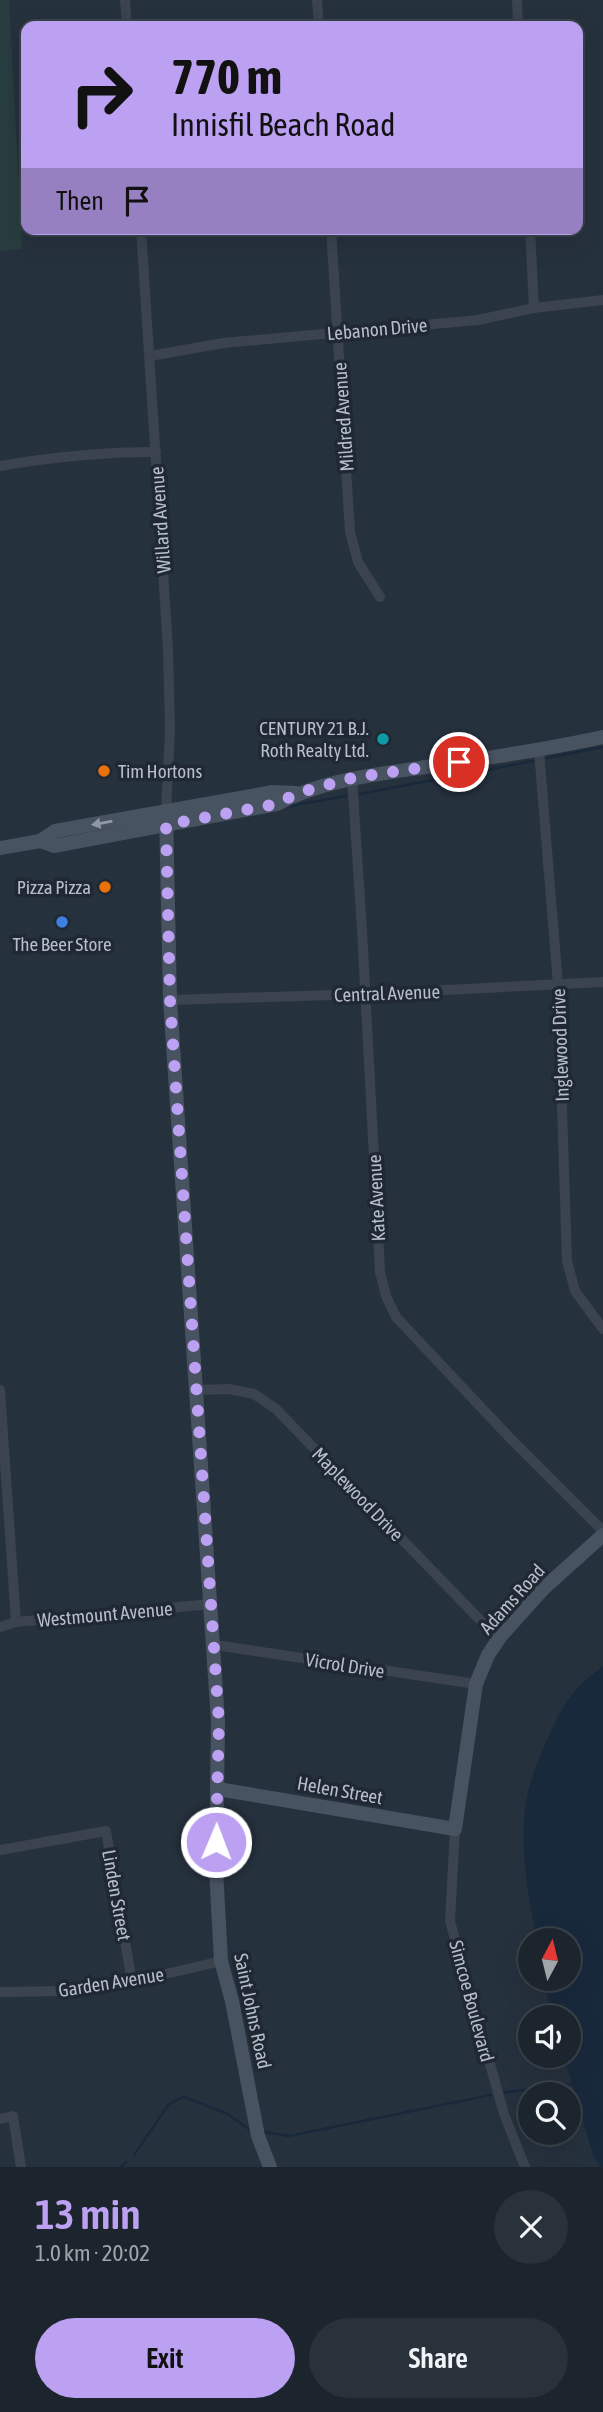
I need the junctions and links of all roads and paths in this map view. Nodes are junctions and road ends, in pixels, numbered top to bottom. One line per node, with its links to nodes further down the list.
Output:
1 (125, 0): 4 (street)
2 (317, 0): 5 (street)
3 (517, 0): 6 (street)
4 (127, 21)
5 (319, 21)
6 (518, 21)
7 (141, 235): 13 (street, Willard Avenue)
8 (331, 235): 12 (street, Mildred Avenue)
9 (530, 235): 11 (street)
10 (603, 300): 11 (street, Lebanon Drive)
11 (534, 308): 12 (street, Lebanon Drive)
12 (338, 333): 13 (street, Lebanon Drive); 16 (street, Mildred Avenue)
13 (150, 356): 14 (street, Willard Avenue)
14 (156, 452): 15 (street); 20 (street, Willard Avenue)
15 (0, 466)
16 (380, 597)
17 (603, 737): 18 (street)
18 (539, 751): 19 (street); 23 (street, Inglewood Drive)
19 (352, 778): 20 (street); 24 (street, Kate Avenue)
20 (166, 818): 21 (street); 25 (street, Saint Johns Road)
21 (0, 848)
22 (603, 982): 23 (street, Central Avenue)
23 (558, 985): 24 (street, Central Avenue); 26 (street, Inglewood Drive)
24 (365, 994): 25 (street, Central Avenue); 30 (street, Kate Avenue)
25 (170, 1000): 28 (street, Saint Johns Road)
26 (603, 1329)
27 (0, 1390): 29 (street)
28 (197, 1390): 31 (street, Saint Johns Road); 34 (street, Maplewood Drive)
29 (1, 1424): 32 (street)
30 (603, 1533): 34 (street, Adams Road)
31 (211, 1604): 32 (street, Westmount Avenue); 35 (street, Saint Johns Road)
32 (16, 1622): 33 (street, Westmount Avenue)
33 (0, 1627)
34 (500, 1637): 36 (street, Adams Road)
35 (215, 1645): 36 (street, Vicrol Drive); 37 (street, Saint Johns Road)
36 (476, 1685): 38 (street, Adams Road)
37 (218, 1789): 38 (street, Helen Street); 40 (street, Saint Johns Road)
38 (455, 1829): 46 (street, Simcoe Boulevard)
39 (0, 1850): 41 (street, Linden Street)
40 (221, 1961): 41 (street, Garden Avenue); 45 (street, Saint Johns Road)
41 (132, 1983): 42 (street, Garden Avenue)
42 (0, 1992)
43 (0, 2119): 44 (street)
44 (22, 2167)
45 (270, 2167)
46 (525, 2167)

